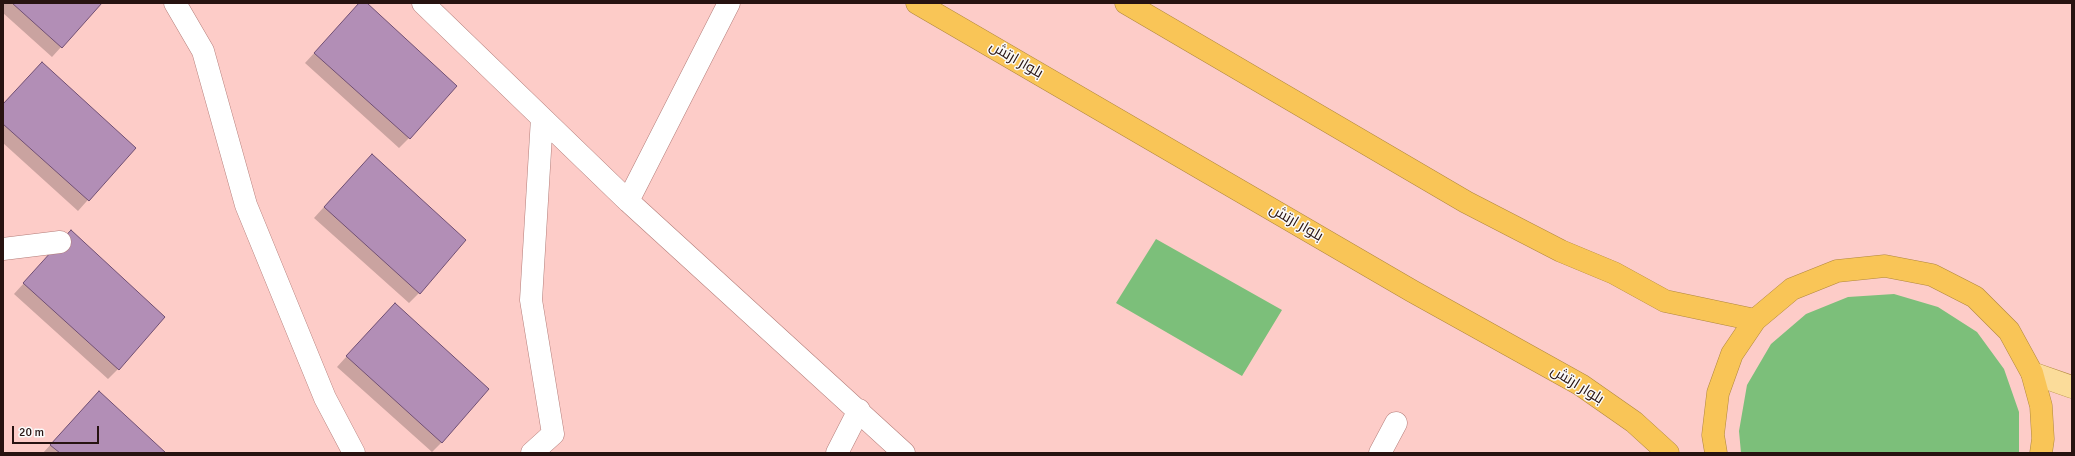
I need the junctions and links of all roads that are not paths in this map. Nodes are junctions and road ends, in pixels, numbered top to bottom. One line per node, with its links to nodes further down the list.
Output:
1 (174, 3): 15 (lane)
2 (423, 3): 6 (lane)
3 (917, 3): 20 (highway, بلوار ارتش)
4 (1126, 3): 10 (highway)
5 (726, 7): 7 (lane)
6 (542, 118): 7 (lane); 16 (lane)
7 (628, 201): 13 (lane)
8 (60, 242): 9 (lane)
9 (3, 249)
10 (1755, 320): 11 (highway); 21 (highway)
11 (2032, 374): 12 (main road); 22 (highway)
12 (2072, 387)
13 (859, 410): 17 (lane); 18 (lane)
14 (1396, 423): 19 (lane)
15 (354, 453)
16 (532, 453)
17 (837, 453)
18 (904, 453)
19 (1380, 453)
20 (1668, 453)
21 (1716, 453)
22 (2041, 453)

